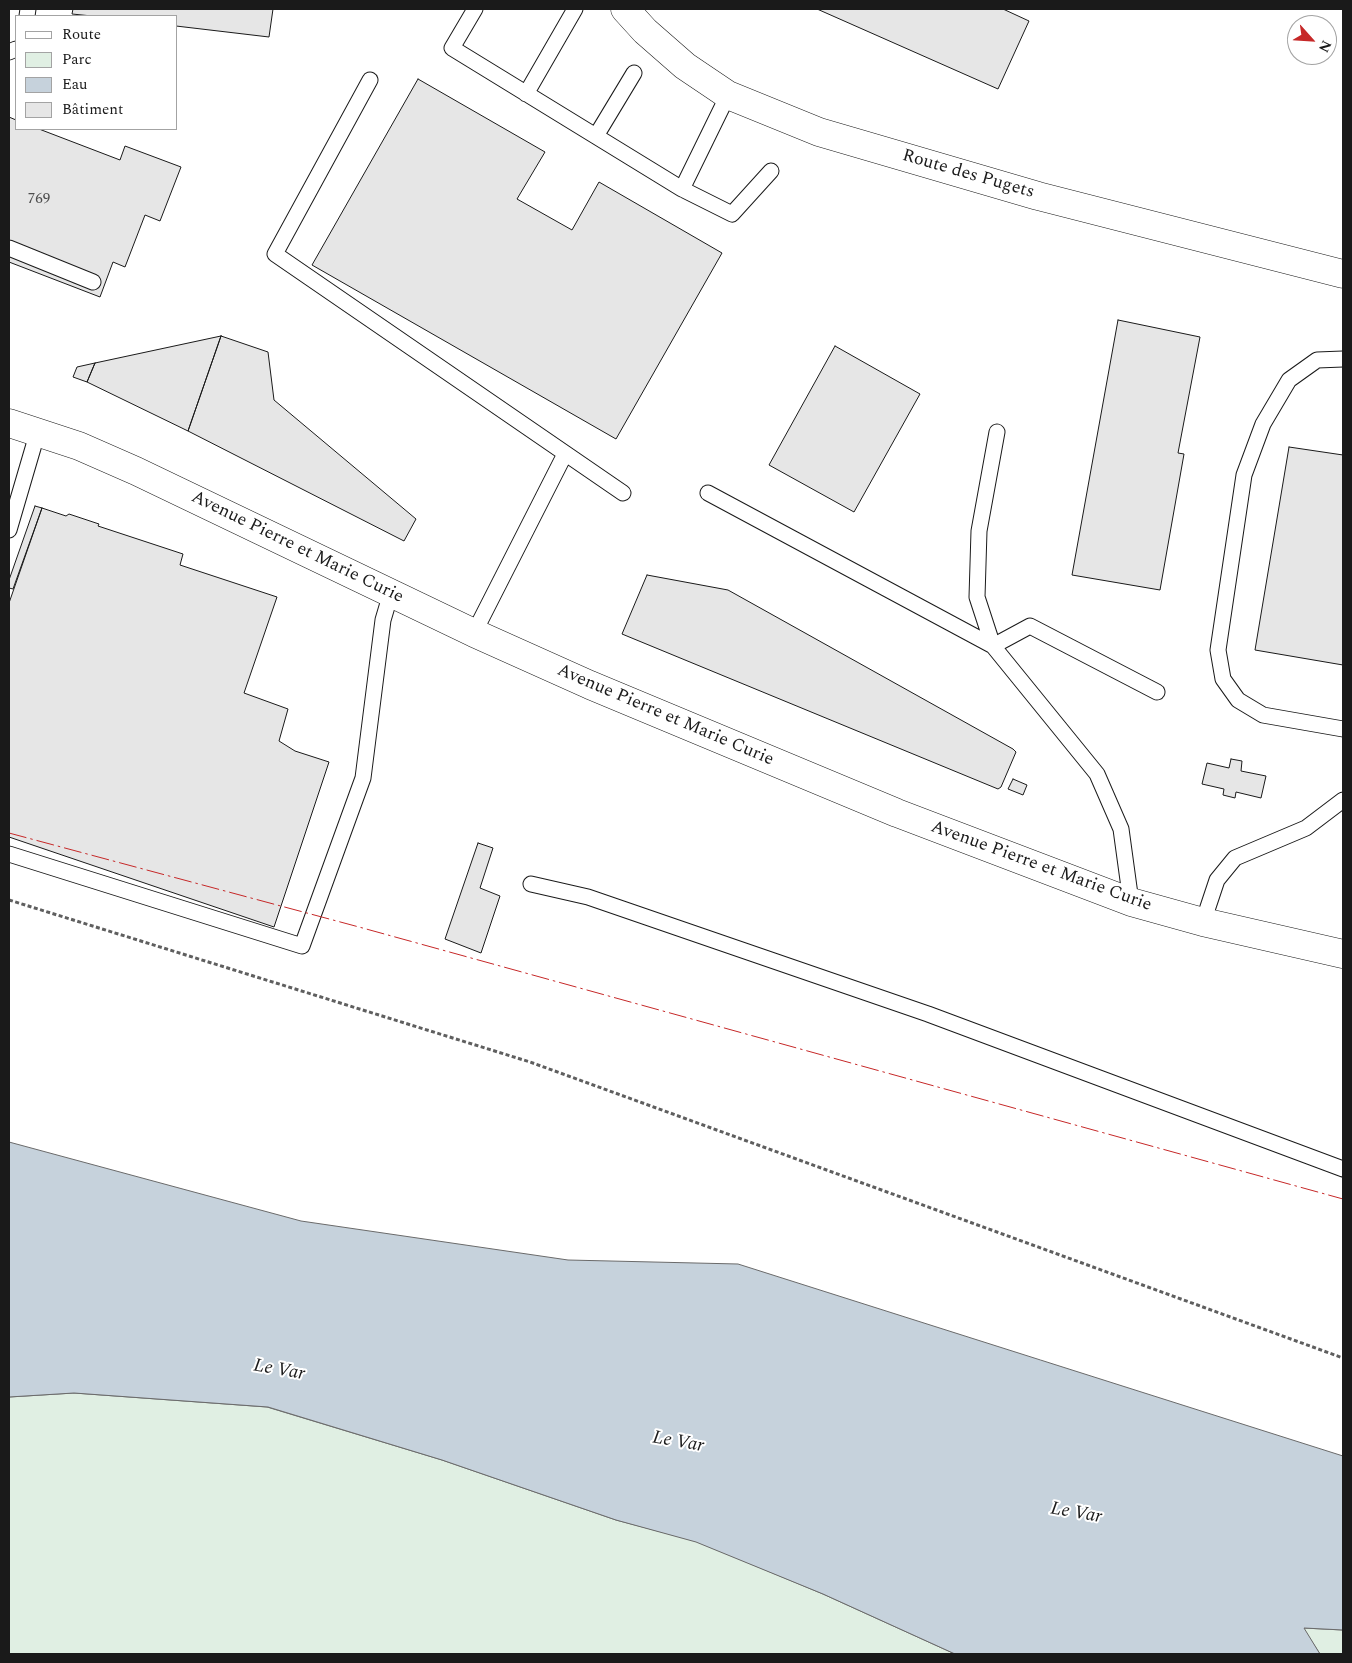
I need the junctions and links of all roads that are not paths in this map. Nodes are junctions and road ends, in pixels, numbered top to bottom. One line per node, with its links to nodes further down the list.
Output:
1 (475, 9): 6 (lane)
2 (574, 9): 6 (lane)
3 (625, 9): 7 (main road, Route des Pugets)
4 (634, 72): 8 (lane)
5 (370, 80): 18 (lane)
6 (526, 94): 8 (lane)
7 (728, 95): 10 (lane); 12 (main road, Route des Pugets)
8 (596, 136): 10 (lane)
9 (771, 171): 10 (lane)
10 (682, 189)
11 (9, 248): 13 (lane)
12 (1343, 274)
13 (93, 282)
14 (1341, 359): 26 (lane)
15 (9, 423): 16 (main road, Avenue Pierre et Marie Curie)
16 (38, 431): 21 (lane); 22 (main road, Avenue Pierre et Marie Curie)
17 (997, 432): 24 (lane)
18 (565, 454): 19 (lane); 23 (lane)
19 (623, 493)
20 (708, 493): 24 (lane)
21 (9, 530)
22 (391, 593): 23 (main road, Avenue Pierre et Marie Curie); 28 (lane)
23 (474, 633): 30 (main road, Avenue Pierre et Marie Curie)
24 (993, 646): 25 (lane); 30 (lane)
25 (1157, 692)
26 (1343, 729)
27 (1343, 800): 31 (lane)
28 (9, 854)
29 (532, 884): 33 (lane)
30 (1131, 902): 31 (main road, Avenue Pierre et Marie Curie)
31 (1203, 922): 32 (main road, Avenue Pierre et Marie Curie)
32 (1343, 954)
33 (1343, 1169)

